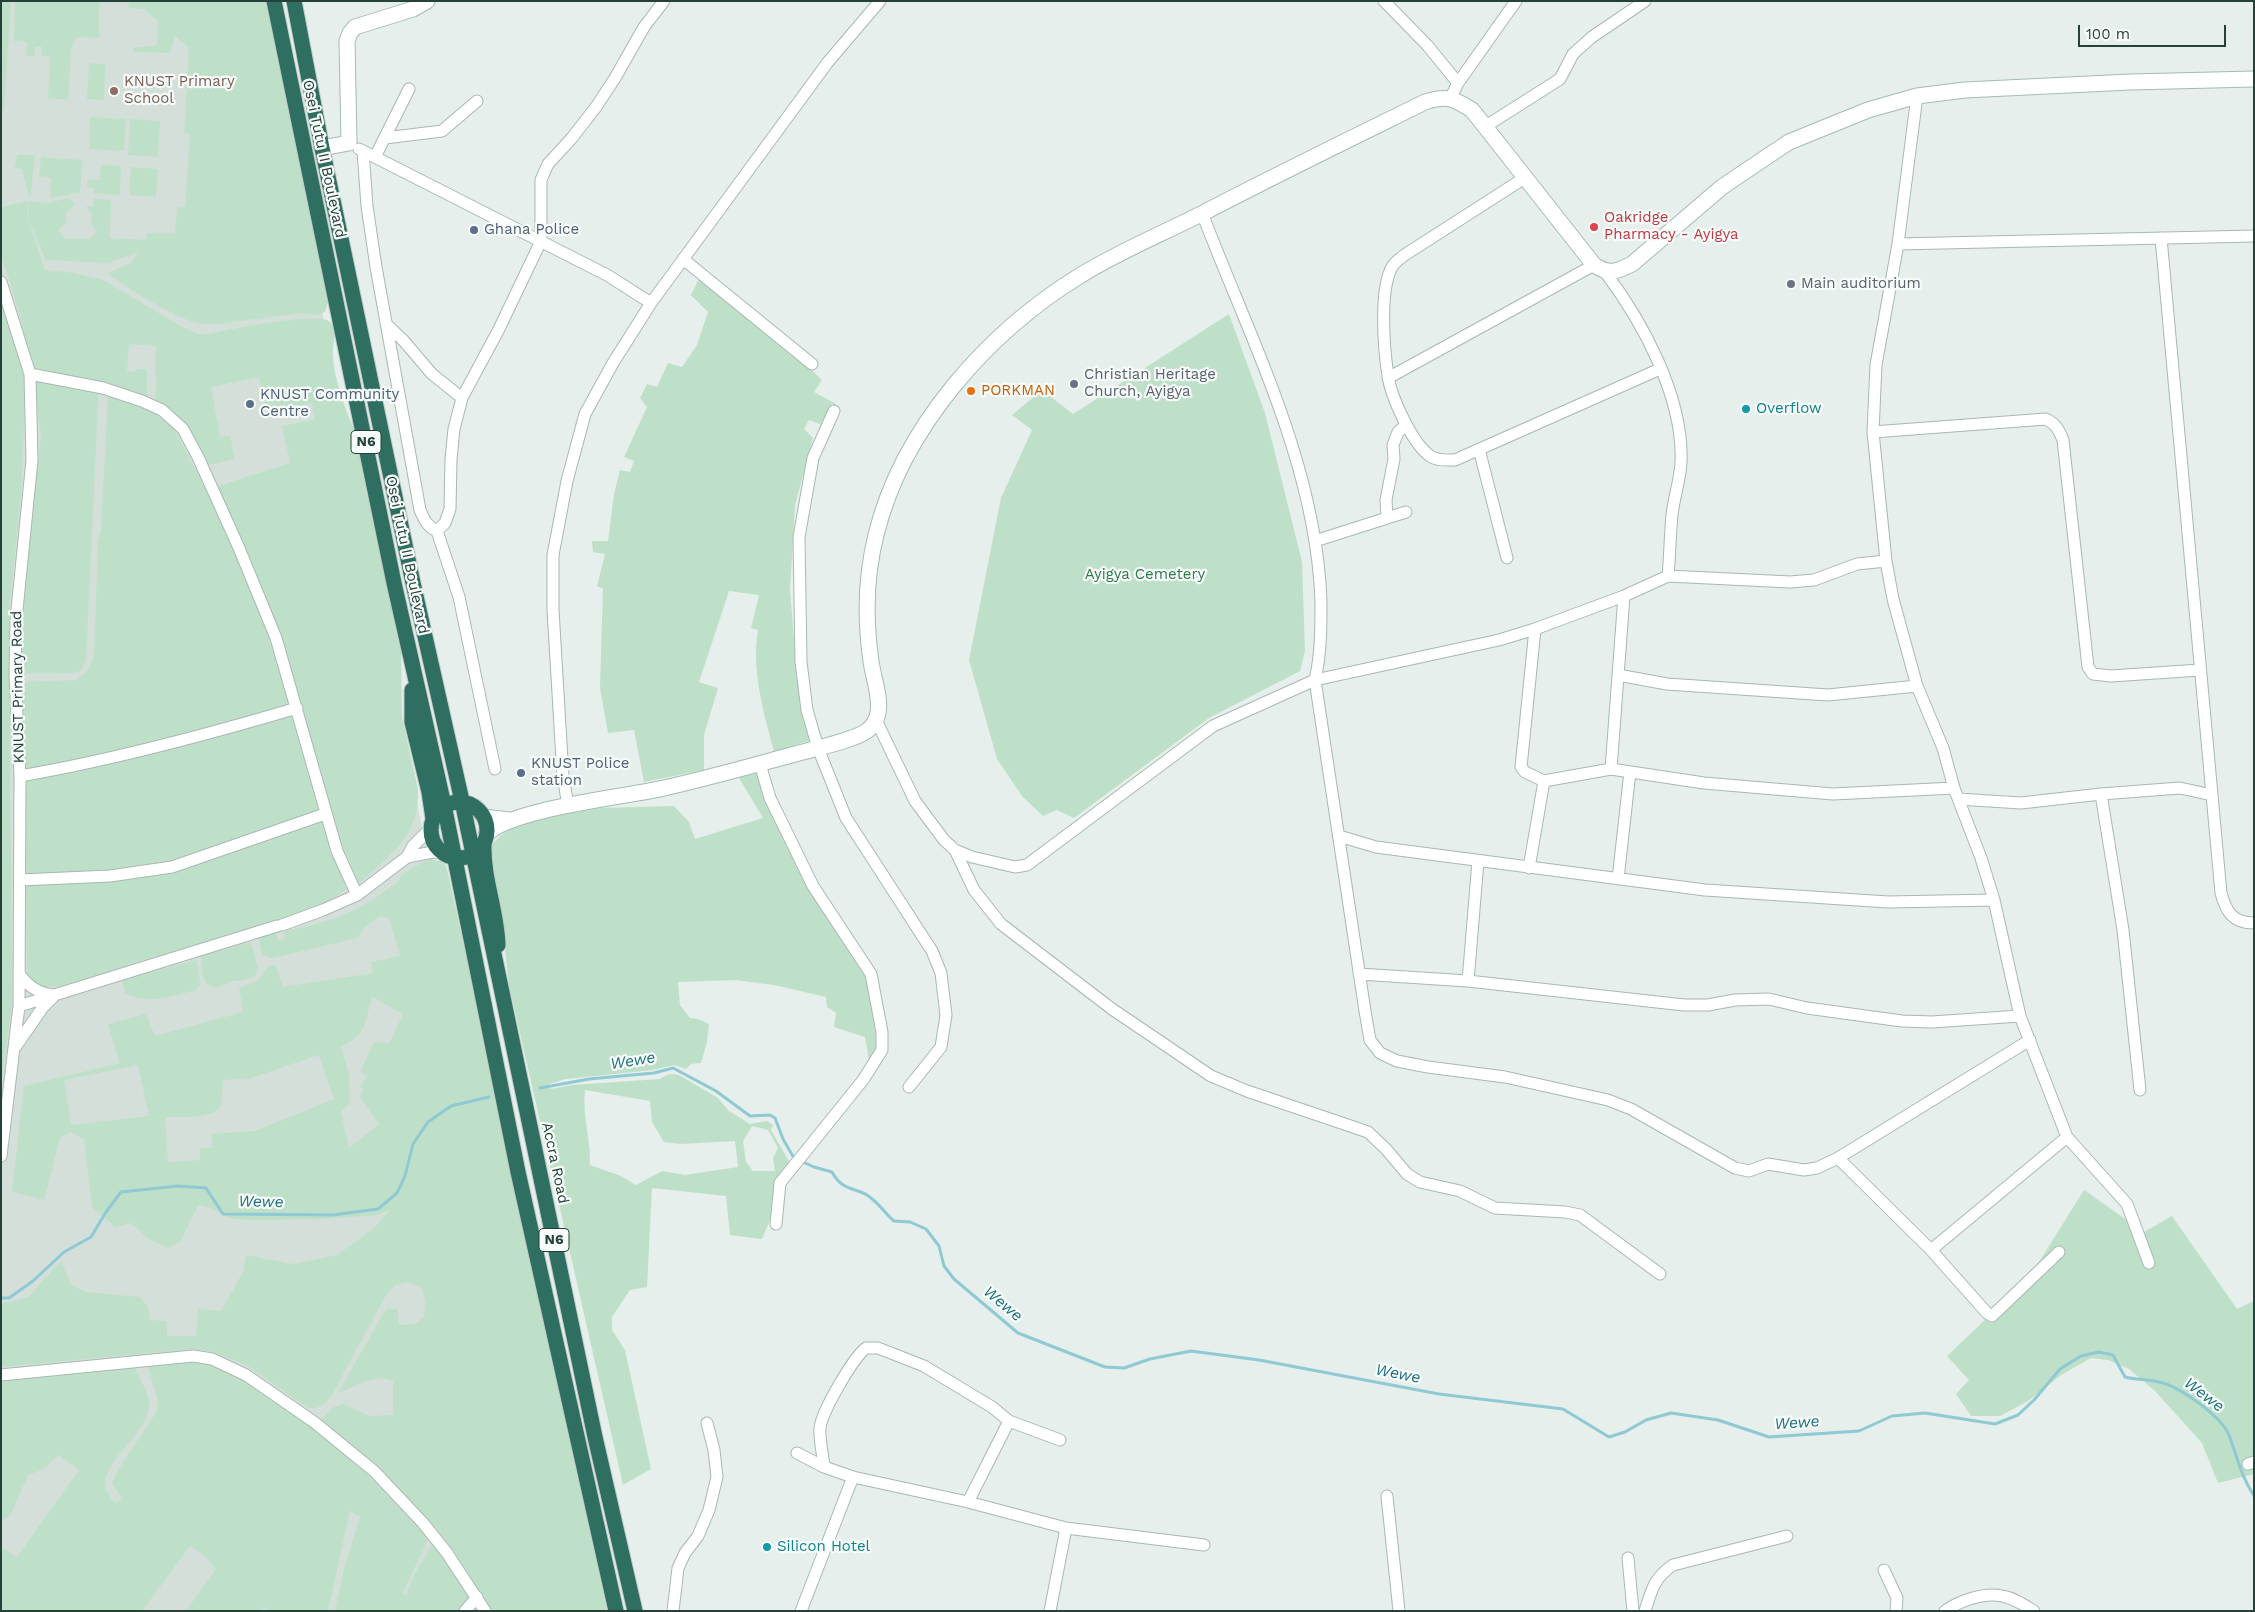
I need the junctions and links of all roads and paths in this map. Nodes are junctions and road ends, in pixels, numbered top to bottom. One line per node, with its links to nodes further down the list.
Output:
1 (274, 1): 50 (highway, Osei Tutu II Boulevard / N6)
2 (294, 1): 18 (highway, Osei Tutu II Boulevard / N6)
3 (427, 1): 17 (street)
4 (664, 1): 25 (street)
5 (880, 1): 27 (street)
6 (1384, 1): 10 (street)
7 (1516, 1): 10 (street)
8 (1645, 1): 15 (street)
9 (2254, 79): 12 (street)
10 (1458, 83): 13 (street)
11 (409, 89): 16 (street)
12 (1917, 96): 26 (street); 28 (street)
13 (1451, 98): 15 (street); 22 (street)
14 (478, 101): 16 (street)
15 (1486, 126): 21 (street)
16 (385, 138): 20 (street)
17 (349, 143): 18 (street); 19 (street)
18 (322, 148): 67 (highway, Osei Tutu II Boulevard / N6)
19 (363, 150): 20 (street); 31 (street)
20 (375, 157): 25 (street)
21 (1526, 177): 28 (street); 35 (street)
22 (1202, 213): 44 (street); 56 (street)
23 (2254, 236): 24 (street)
24 (2161, 238): 26 (street); 51 (street)
25 (541, 241): 30 (street); 36 (street)
26 (1898, 244): 39 (street)
27 (683, 259): 30 (street); 32 (street)
28 (1600, 268): 33 (street); 35 (street)
29 (1, 282): 34 (street, KNUST Primary Road)
30 (651, 303): 69 (street)
31 (387, 325): 36 (street); 43 (street)
32 (812, 364)
33 (1660, 369): 40 (street); 47 (street)
34 (30, 374): 55 (street); 62 (street, KNUST Primary Road)
35 (1388, 378): 38 (street)
36 (462, 398): 43 (street)
37 (834, 411): 57 (street)
38 (1406, 425): 40 (street); 42 (street)
39 (1873, 432): 46 (street); 51 (street)
40 (1479, 450): 45 (street)
41 (1406, 512): 42 (street)
42 (1387, 518): 44 (street)
43 (437, 531): 59 (street)
44 (1315, 541): 53 (street)
45 (1507, 558)
46 (1886, 561): 47 (street); 54 (street)
47 (1668, 576): 48 (street)
48 (1624, 596): 49 (street); 52 (street)
49 (1535, 629): 53 (street); 63 (street)
50 (413, 666): 68 (highway, Osei Tutu II Boulevard / N6); 73 (highway)
51 (2200, 670): 66 (street)
52 (1618, 675): 54 (street); 60 (street)
53 (1315, 680): 74 (street); 76 (street)
54 (1917, 686): 64 (street)
55 (297, 708): 62 (street); 70 (street)
56 (876, 720): 57 (street); 76 (street)
57 (818, 748): 58 (street); 97 (street)
58 (760, 764): 69 (street); 102 (street)
59 (495, 769)
60 (1611, 769): 61 (street); 63 (street)
61 (1630, 772): 64 (street); 83 (street)
62 (20, 776): 84 (street, KNUST Primary Road)
63 (1544, 781): 81 (street)
64 (1956, 794): 65 (street); 86 (street)
65 (2101, 794): 66 (street); 98 (street)
66 (2212, 795): 87 (street)
67 (462, 801): 68 (highway); 71 (highway); 77 (highway, Osei Tutu II Boulevard / N6)
68 (444, 805): 73 (highway); 78 (highway, Osei Tutu II Boulevard / N6)
69 (568, 806): 72 (street)
70 (325, 814): 84 (street); 85 (street)
71 (484, 817): 72 (street); 75 (highway)
72 (509, 820): 75 (street)
73 (432, 824): 78 (highway, N6); 79 (street)
74 (1338, 836): 80 (street); 88 (street)
75 (485, 839): 77 (highway); 91 (highway)
76 (955, 850): 106 (street)
77 (472, 854): 78 (highway); 82 (highway, Osei Tutu II Boulevard / N6)
78 (448, 855): 79 (street); 124 (highway, Osei Tutu II Boulevard / N6)
79 (407, 857): 85 (street)
80 (1478, 861): 81 (street); 90 (street)
81 (1529, 868): 83 (street)
82 (475, 870): 91 (highway, Accra Road / N6)
83 (1618, 879): 86 (street)
84 (20, 880): 89 (street, KNUST Primary Road)
85 (357, 895): 92 (street)
86 (1994, 900): 94 (street)
87 (2254, 924)
88 (1359, 974): 90 (street); 101 (street)
89 (20, 975): 92 (street); 93 (street, KNUST Primary Road)
90 (1468, 981): 94 (street)
91 (499, 984): 125 (highway, Accra Road / N6)
92 (54, 996): 93 (street); 96 (street)
93 (20, 1006): 96 (street, KNUST Primary Road)
94 (2020, 1016): 95 (street)
95 (2030, 1040): 99 (street); 101 (street)
96 (14, 1050): 100 (street, KNUST Primary Road)
97 (909, 1087)
98 (2140, 1090)
99 (2067, 1137): 103 (street); 105 (street)
100 (1, 1156)
101 (1838, 1158): 103 (street)
102 (776, 1224)
103 (1931, 1250): 104 (street)
104 (2059, 1252)
105 (2149, 1263)
106 (1660, 1274)
107 (1, 1375): 121 (street)
108 (1009, 1421): 110 (street); 112 (street); 115 (street)
109 (707, 1423): 126 (street)
110 (1060, 1440)
111 (797, 1452): 112 (street)
112 (824, 1467): 113 (street)
113 (853, 1477): 115 (street); 127 (street)
114 (1387, 1496): 129 (street)
115 (968, 1502): 116 (street)
116 (1066, 1528): 118 (street); 128 (street)
117 (1787, 1536): 131 (street)
118 (1204, 1545)
119 (1628, 1558): 130 (street)
120 (1884, 1570): 132 (street)
121 (477, 1597): 122 (street); 123 (street)
122 (466, 1611)
123 (485, 1611)
124 (616, 1611)
125 (635, 1611)
126 (673, 1611)
127 (801, 1611)
128 (1050, 1611)
129 (1399, 1611)
130 (1633, 1611)
131 (1645, 1611)
132 (1896, 1611)
133 (1945, 1611): 134 (street)
134 (2034, 1611)

